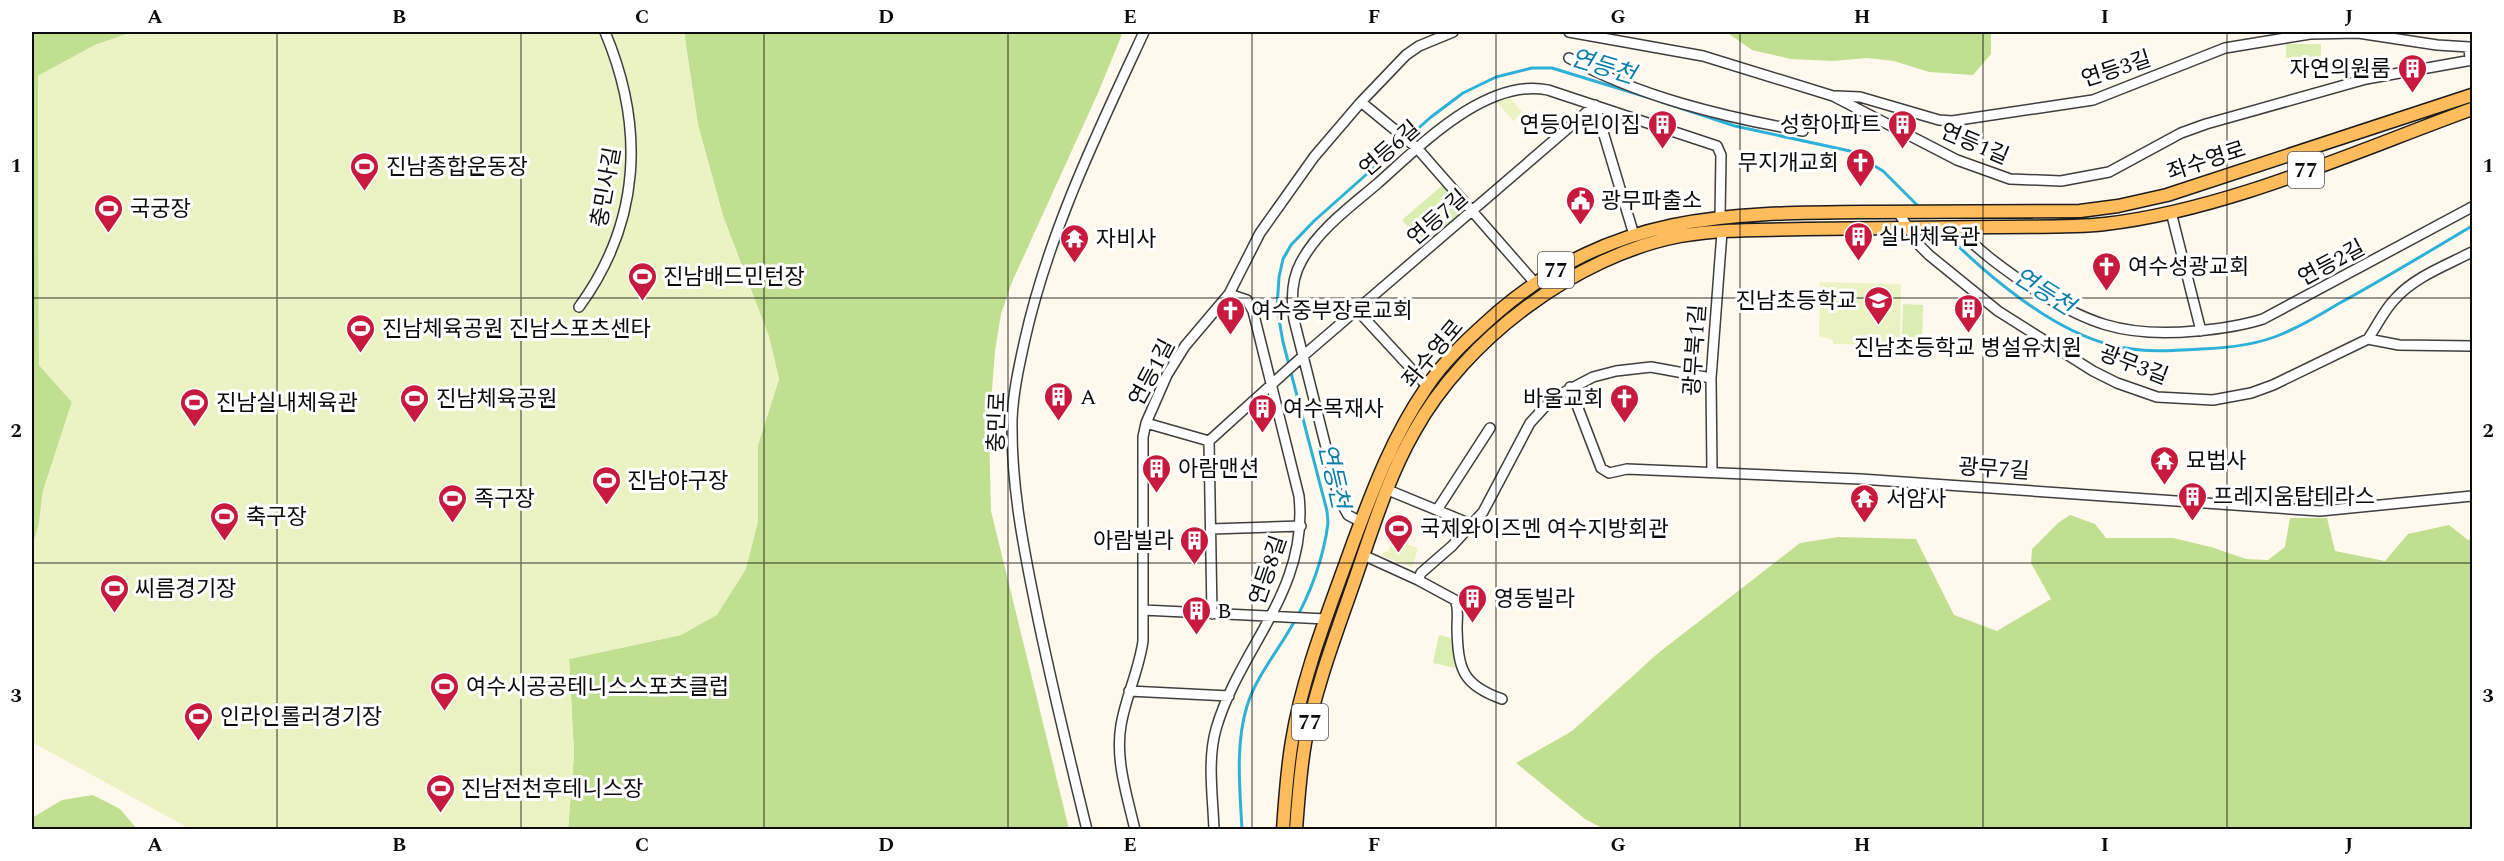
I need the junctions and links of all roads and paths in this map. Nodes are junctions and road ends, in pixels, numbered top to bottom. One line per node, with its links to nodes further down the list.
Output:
1 (605, 32): 31 (street, 충민사길)
2 (1144, 32): 62 (street, 충민로)
3 (1453, 32): 10 (street, 연등1길)
4 (1569, 32): 9 (street, 연등1길)
5 (2471, 45): 7 (street, 연등3길); 9 (street, 연등3길)
6 (1569, 58): 13 (street)
7 (2471, 60): 9 (street, 연등1길)
8 (2472, 95): 14 (main road, 좌수영로 / 77)
9 (1833, 96)
10 (1361, 102): 15 (street); 30 (street, 연등1길)
11 (1595, 105): 15 (street, 연등6길); 19 (street, 연등7길); 22 (street, 연등6길); 27 (street)
12 (2472, 109): 16 (main road, 좌수영로 / 77)
13 (1803, 131)
14 (2342, 138): 16 (main road); 18 (main road, 좌수영로 / 77)
15 (1417, 148): 19 (street); 36 (street, 연등6길)
16 (2348, 155): 21 (main road, 좌수영로 / 77)
17 (2472, 207): 33 (street, 연등2길)
18 (2102, 208): 20 (main road, 좌수영로 / 77); 23 (main road)
19 (1473, 212): 29 (street); 32 (street, 연등7길)
20 (1898, 212): 22 (main road, 좌수영로 / 77); 25 (street, 광무3길)
21 (2171, 212): 23 (main road, 좌수영로 / 77); 33 (street)
22 (1720, 217): 27 (main road, 좌수영로 / 77)
23 (2103, 224): 24 (main road, 좌수영로 / 77)
24 (1957, 227): 25 (main road, 좌수영로); 33 (street, 연등2길)
25 (1908, 228): 26 (main road, 좌수영로 / 77); 34 (street, 광무3길)
26 (1722, 232): 37 (street, 광무북1길); 45 (main road, 좌수영로 / 77)
27 (1634, 235): 29 (main road, 좌수영로 / 77)
28 (2472, 252): 34 (street)
29 (1535, 284): 39 (main road, 좌수영로 / 77)
30 (1229, 294): 38 (street, 연등8길); 41 (street, 연등1길)
31 (579, 307)
32 (1357, 310): 36 (street, 연등7길); 39 (street)
33 (2201, 331)
34 (2368, 339): 35 (street)
35 (2472, 346)
36 (1303, 356): 38 (street, 연등7길); 49 (street, 연등6길)
37 (1711, 378): 40 (street); 44 (street, 광무북1길)
38 (1271, 386): 43 (street); 51 (street, 연등8길)
39 (1427, 386): 49 (main road, 좌수영로 / 77)
40 (1570, 387): 44 (street, 광무7길); 50 (street)
41 (1146, 423): 43 (street); 55 (street, 연등1길)
42 (1490, 428): 47 (street)
43 (1209, 441): 52 (street)
44 (1712, 472): 46 (street, 광무7길)
45 (1388, 490): 47 (street); 48 (main road, 좌수영로 / 77)
46 (2472, 496)
47 (1437, 510): 50 (street)
48 (1378, 516): 49 (main road); 53 (main road, 좌수영로 / 77)
49 (1363, 517): 58 (main road, 좌수영로 / 77)
50 (1473, 525): 54 (street)
51 (1301, 526): 52 (street); 57 (street, 연등8길)
52 (1211, 529): 56 (street)
53 (1363, 555): 54 (street); 66 (main road, 좌수영로 / 77)
54 (1418, 580): 61 (street)
55 (1143, 610): 56 (street); 59 (street, 연등1길)
56 (1212, 614): 57 (street)
57 (1272, 617): 58 (street); 60 (street, 연등8길)
58 (1322, 619): 65 (main road, 좌수영로 / 77)
59 (1130, 691): 60 (street); 63 (street, 연등1길)
60 (1229, 696): 64 (street, 연등8길)
61 (1503, 699)
62 (1087, 830)
63 (1135, 830)
64 (1214, 830)
65 (1283, 830)
66 (1296, 830)

